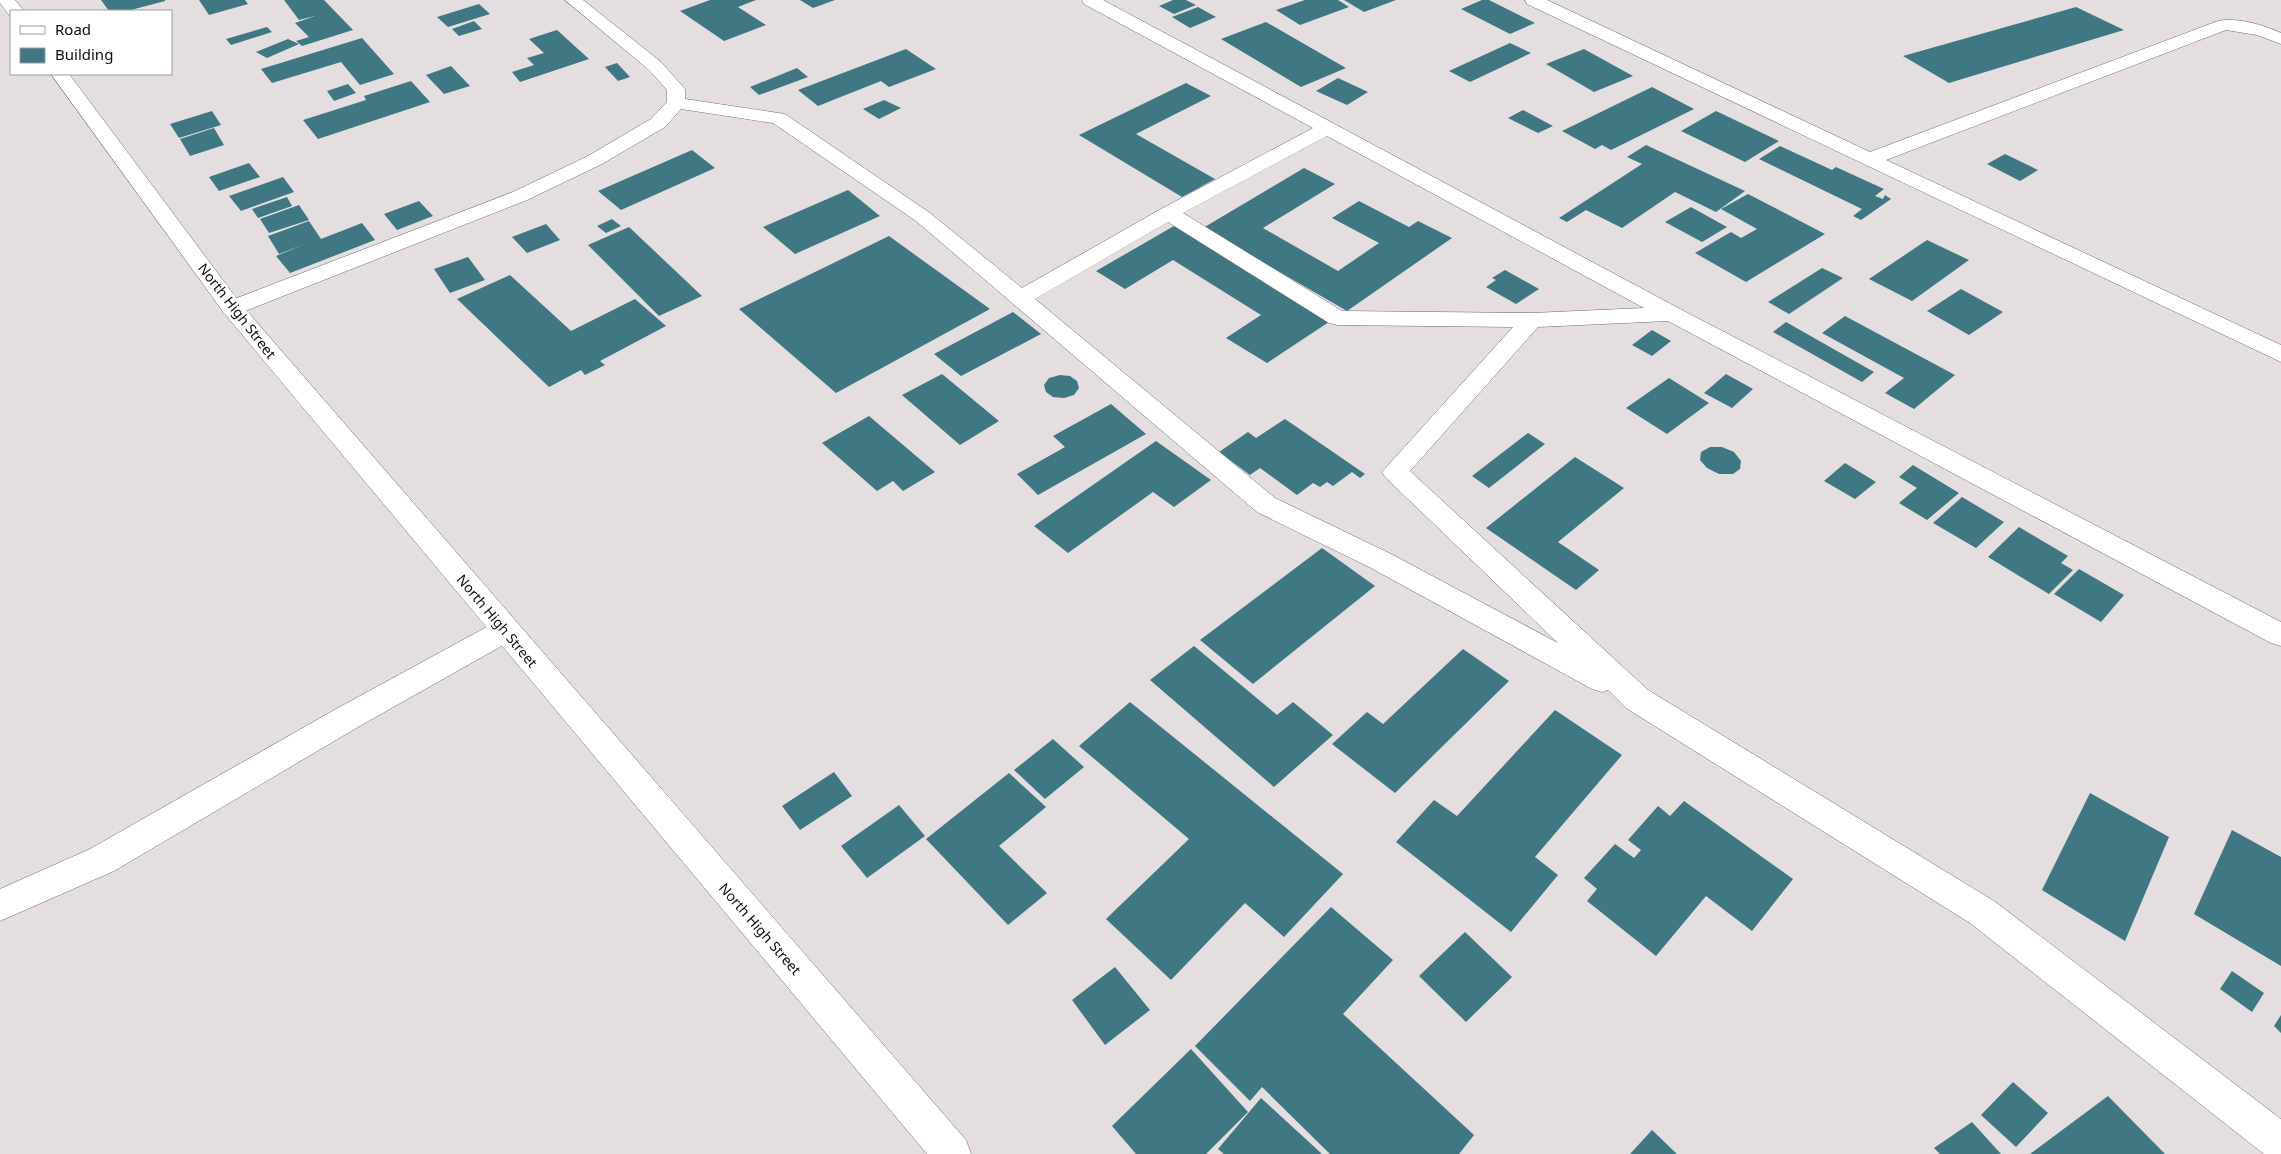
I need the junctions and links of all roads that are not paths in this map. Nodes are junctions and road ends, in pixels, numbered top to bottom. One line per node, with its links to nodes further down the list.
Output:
1 (6, 0): 5 (main road)
2 (573, 0): 8 (main road)
3 (1090, 0): 9 (main road)
4 (1532, 0): 10 (main road)
5 (14, 10)
6 (2281, 39): 10 (main road)
7 (61, 75): 13 (main road, North High Street)
8 (676, 103): 12 (main road); 13 (main road)
9 (1329, 127): 11 (main road); 14 (main road)
10 (1870, 159): 16 (main road)
11 (1168, 213): 12 (main road); 15 (main road)
12 (1019, 299): 19 (main road)
13 (232, 308): 17 (main road, North High Street)
14 (1672, 314): 15 (main road); 18 (main road)
15 (1532, 320): 19 (main road)
16 (2281, 354)
17 (504, 631): 20 (main road); 22 (main road, North High Street)
18 (2281, 636)
19 (1637, 699): 21 (main road)
20 (0, 904)
21 (2281, 1143)
22 (952, 1154)

